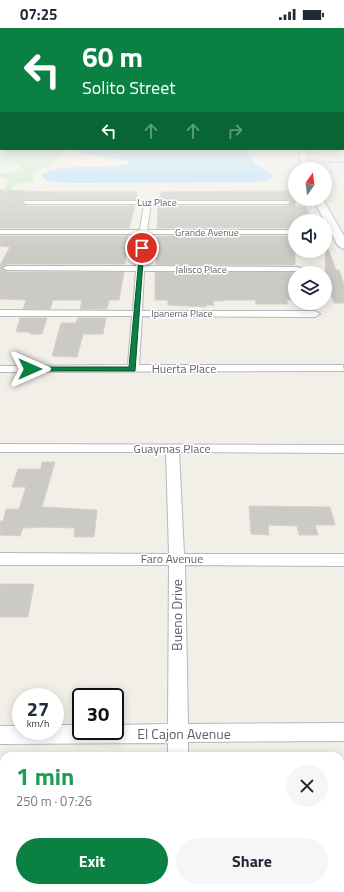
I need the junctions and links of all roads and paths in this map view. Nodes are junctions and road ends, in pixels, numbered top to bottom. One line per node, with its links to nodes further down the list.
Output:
1 (26, 202): 2 (street, Luz Place)
2 (148, 202): 3 (street, Luz Place); 6 (street)
3 (287, 202)
4 (0, 232): 6 (street, Grande Avenue)
5 (288, 232): 6 (street, Grande Avenue)
6 (143, 233): 10 (street)
7 (332, 234): 8 (street)
8 (344, 246)
9 (7, 268): 10 (street, Jalisco Place)
10 (140, 269): 11 (street, Jalisco Place); 13 (street)
11 (288, 269)
12 (0, 313): 13 (street, Ipanema Place)
13 (136, 313): 14 (street, Ipanema Place); 17 (street)
14 (315, 314)
15 (343, 368): 17 (street, Huerta Place)
16 (0, 369): 17 (street, Huerta Place)
17 (133, 369)
18 (0, 448): 20 (street, Guaymas Place)
19 (344, 449): 20 (street, Guaymas Place)
20 (172, 450): 22 (street, Bueno Drive)
21 (0, 559): 22 (street, Faro Avenue)
22 (177, 559): 23 (street, Faro Avenue); 25 (street, Bueno Drive)
23 (344, 560)
24 (344, 732): 25 (street, El Cajon Avenue)
25 (178, 734): 26 (street, El Cajon Avenue); 27 (street, Bueno Drive)
26 (0, 735)
27 (178, 752)

